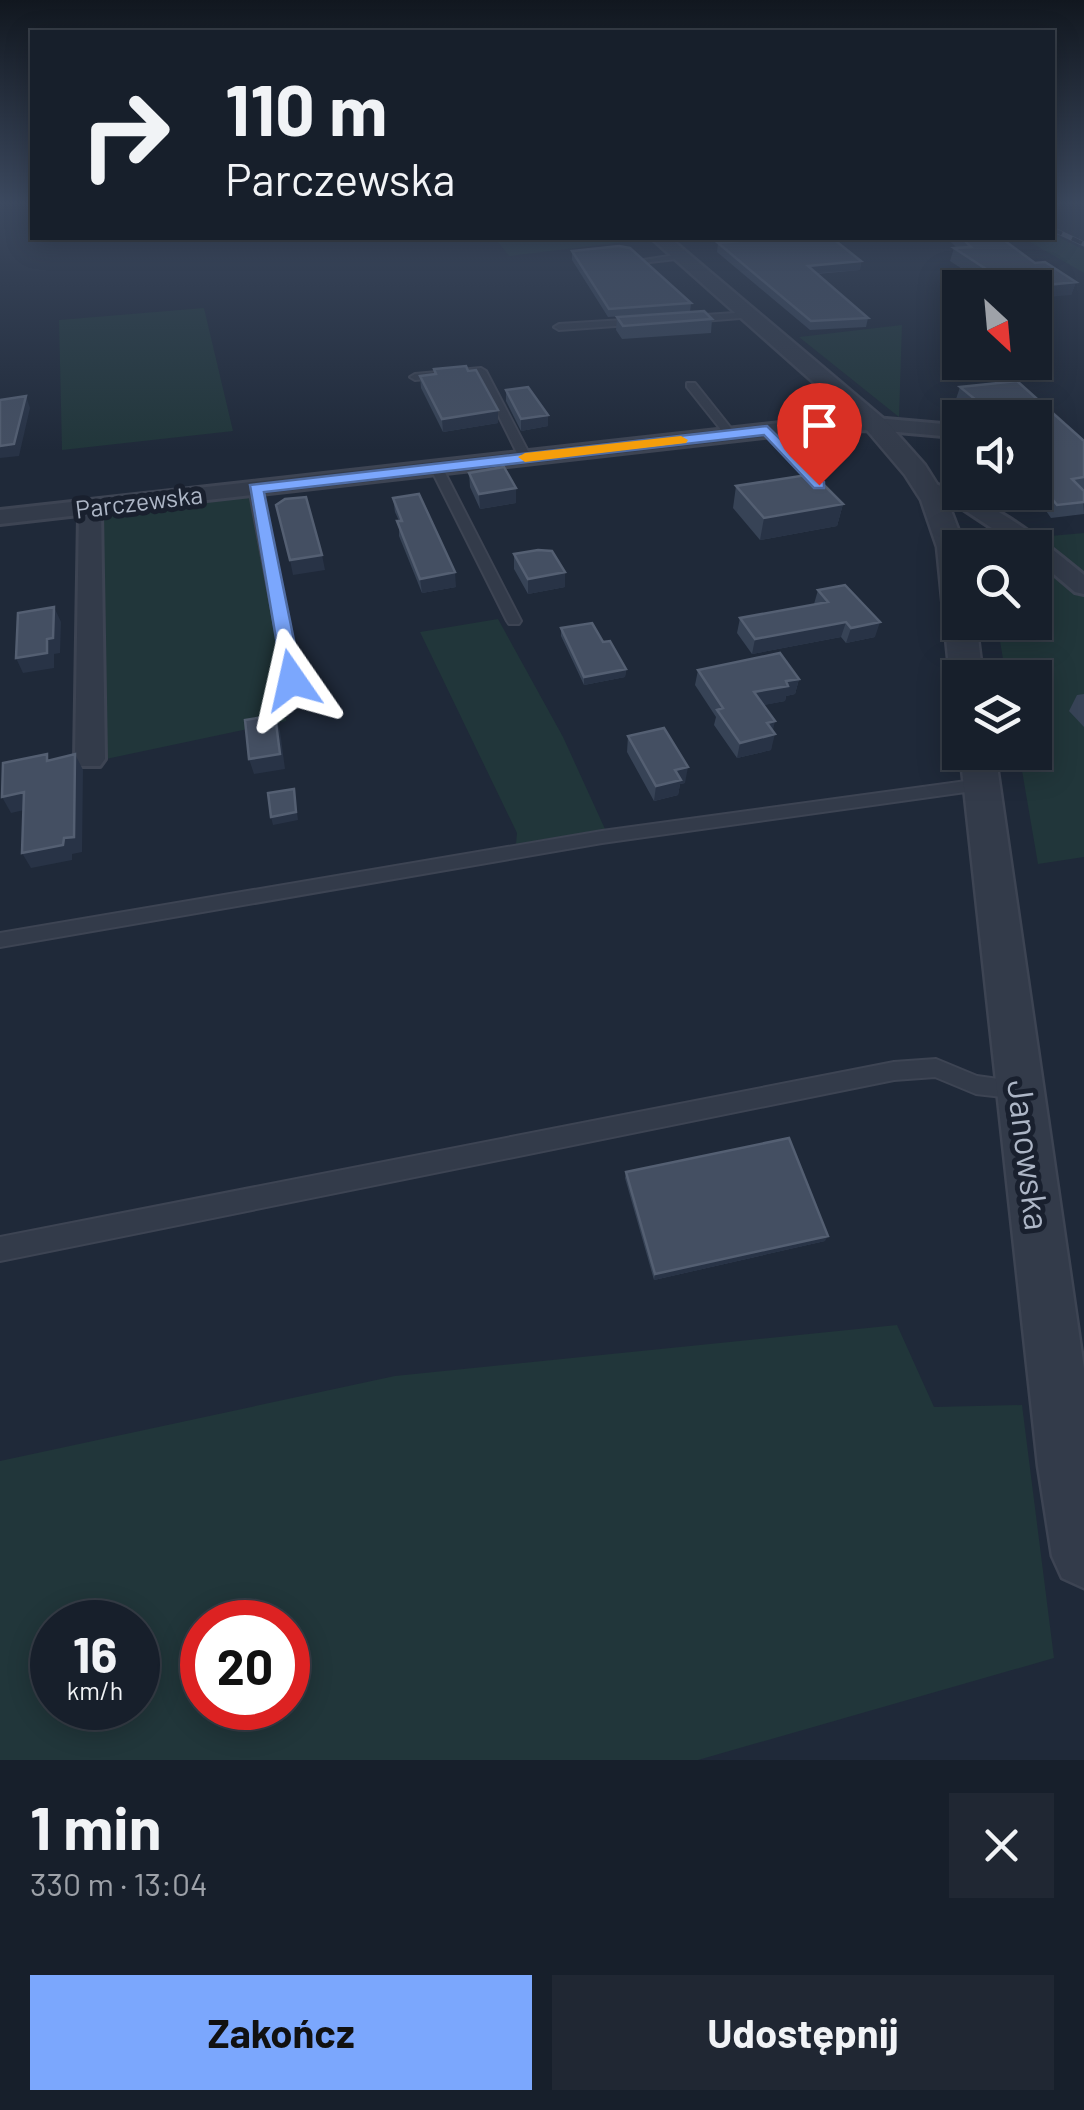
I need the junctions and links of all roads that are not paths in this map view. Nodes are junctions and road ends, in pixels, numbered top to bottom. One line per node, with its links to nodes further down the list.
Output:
1 (717, 286): 2 (street)
2 (750, 315): 3 (lane); 8 (street)
3 (672, 320)
4 (653, 322): 5 (lane)
5 (559, 328)
6 (415, 377): 12 (lane)
7 (691, 385): 11 (lane)
8 (876, 424): 9 (street, Parczewska); 10 (street, Parczewska); 16 (street)
9 (767, 430): 11 (street, Parczewska); 14 (lane)
10 (942, 430)
11 (730, 434): 12 (street, Parczewska)
12 (525, 457): 13 (street, Parczewska)
13 (436, 467): 15 (street, Parczewska); 20 (lane)
14 (819, 485)
15 (255, 488): 17 (street, Parczewska); 22 (lane)
16 (927, 488): 19 (street); 21 (street)
17 (90, 508): 18 (street, Parczewska); 23 (street)
18 (0, 517)
19 (1084, 587)
20 (514, 621)
21 (965, 660)
22 (292, 680)
23 (90, 758)
24 (973, 770): 26 (lane)
25 (979, 770): 27 (street, Janowska)
26 (0, 940)
27 (1020, 1090): 28 (lane); 29 (street, Janowska)
28 (0, 1250)
29 (1084, 1556)

